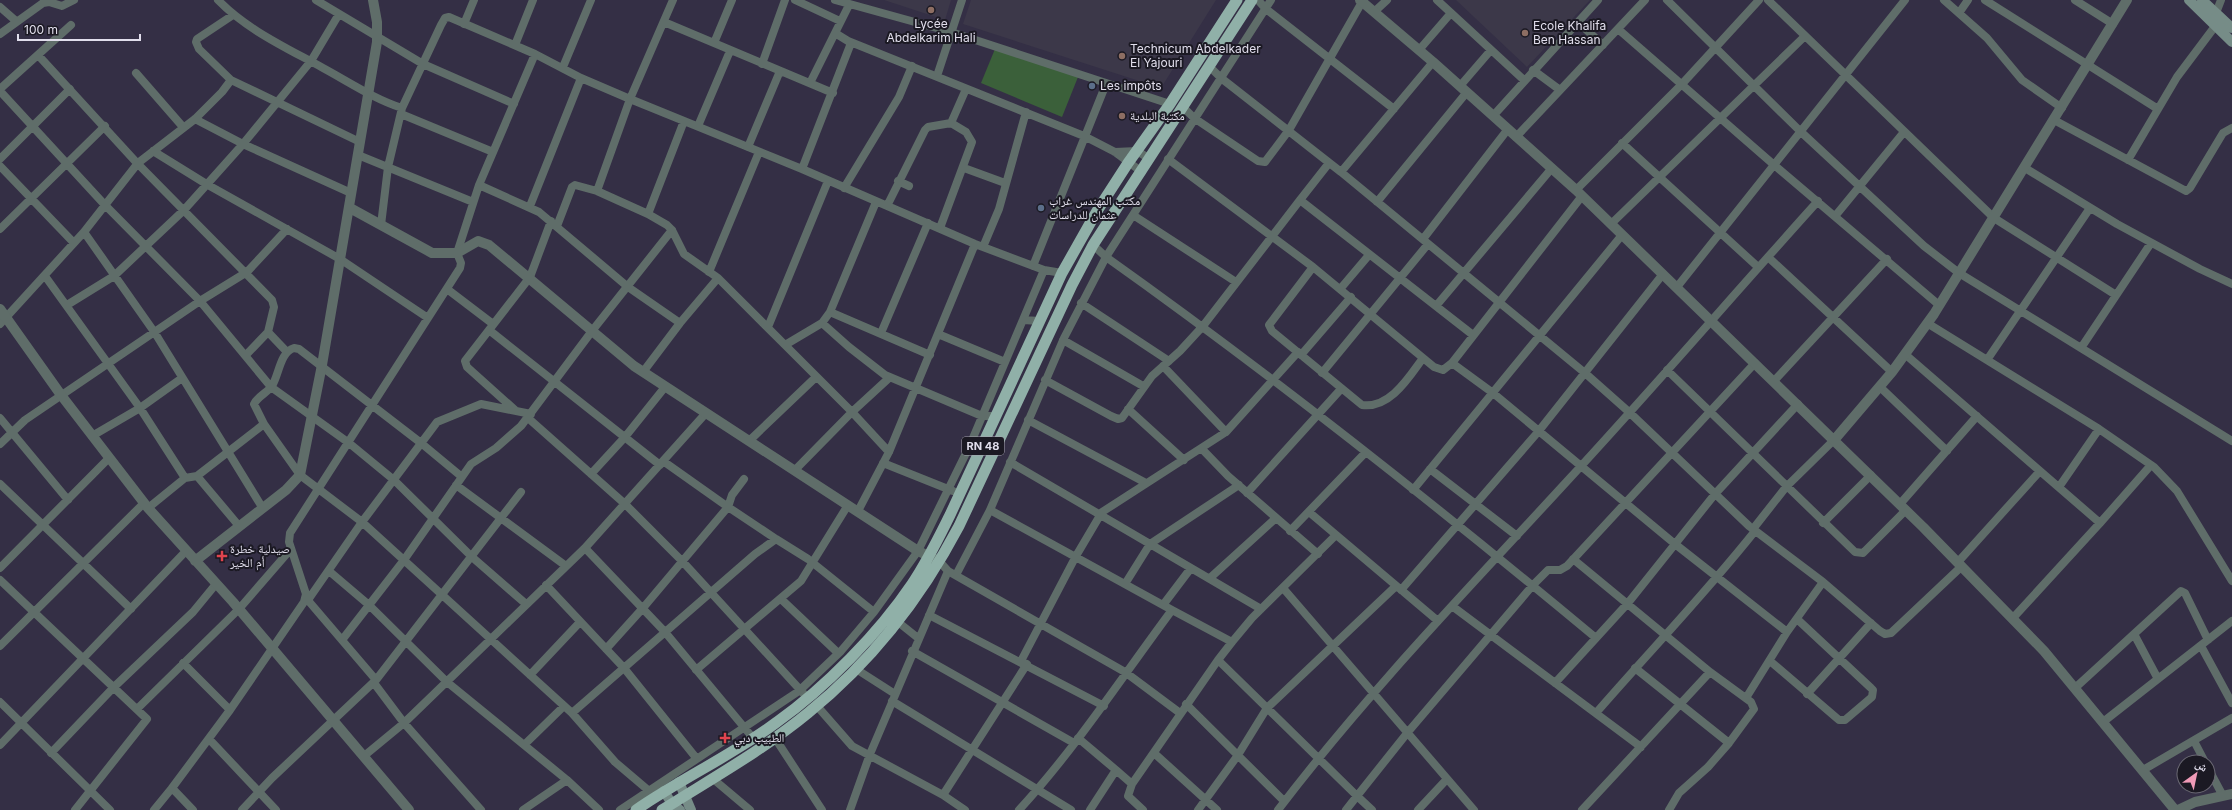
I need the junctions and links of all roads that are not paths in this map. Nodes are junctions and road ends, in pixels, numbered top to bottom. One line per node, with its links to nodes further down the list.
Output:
1 (74, 0): 45 (street)
2 (218, 0): 44 (street)
3 (316, 0): 43 (street)
4 (373, 0): 59 (street)
5 (474, 0): 49 (street)
6 (533, 0): 63 (street)
7 (591, 0): 79 (street)
8 (673, 0): 47 (street)
9 (732, 0): 61 (street)
10 (784, 0): 75 (street)
11 (795, 0): 35 (street)
12 (835, 0): 36 (street)
13 (962, 0): 55 (street)
14 (1237, 0): 103 (highway, RN 48)
15 (1252, 0): 78 (highway, RN 48)
16 (1258, 0): 38 (street)
17 (1272, 0): 38 (street)
18 (1386, 0): 39 (street)
19 (1437, 0): 40 (street)
20 (1598, 0): 48 (street)
21 (1645, 0): 54 (street)
22 (1667, 0): 65 (street)
23 (1759, 0): 65 (street)
24 (1768, 0): 58 (street)
25 (1905, 0): 83 (street)
26 (1944, 0): 41 (street)
27 (1968, 0): 41 (street)
28 (1985, 0): 76 (street)
29 (2076, 0): 50 (street)
30 (2127, 0): 50 (street)
31 (2189, 0): 52 (main road)
32 (2202, 0): 42 (main road)
33 (2221, 0): 42 (street)
34 (1361, 1): 39 (street); 71 (street)
35 (815, 4): 46 (street)
36 (849, 5): 46 (street); 55 (street)
37 (0, 7): 45 (street)
38 (1266, 10): 71 (street); 86 (street)
39 (1374, 12): 66 (street)
40 (1451, 13): 66 (street); 67 (street)
41 (1959, 13): 105 (street)
42 (2216, 13): 53 (main road)
43 (338, 14): 59 (street); 72 (street)
44 (233, 15): 72 (street); 87 (street)
45 (16, 21): 57 (street)
46 (840, 21): 56 (street)
47 (664, 22): 61 (street); 100 (street)
48 (1578, 22): 64 (street); 80 (street)
49 (464, 24): 63 (street); 74 (street)
50 (2113, 24): 76 (street)
51 (71, 25): 70 (street)
52 (2216, 25): 60 (main road); 107 (street)
53 (2232, 28)
54 (1618, 29): 64 (street); 91 (street)
55 (952, 32): 84 (street); 90 (street)
56 (835, 33): 62 (street); 89 (street)
57 (0, 34)
58 (1805, 36): 83 (street); 92 (street)
59 (377, 37): 74 (street); 98 (street)
60 (2232, 42)
61 (714, 43): 68 (street)
62 (851, 43): 77 (street); 99 (street)
63 (516, 45): 69 (street)
64 (1603, 45): 97 (street)
65 (1714, 47): 91 (street); 92 (street)
66 (1419, 50): 73 (street)
67 (1491, 50): 88 (street); 95 (street)
68 (730, 51): 75 (street); 118 (street)
69 (535, 54): 79 (street); 102 (street)
70 (38, 55): 93 (street); 96 (street)
71 (1330, 58): 106 (street); 123 (street)
72 (311, 61): 98 (street); 101 (street)
73 (1433, 62): 95 (street); 106 (street)
74 (423, 64): 102 (street); 108 (street)
75 (762, 64): 81 (street)
76 (2089, 64): 105 (street); 107 (street)
77 (912, 66): 84 (street); 163 (street)
78 (1209, 66): 86 (street); 104 (highway, RN 48)
79 (562, 67): 85 (street)
80 (1533, 70): 88 (street); 97 (street)
81 (780, 71): 89 (street); 131 (street)
82 (136, 73): 120 (street)
83 (1845, 75): 124 (street); 125 (street)
84 (937, 76): 94 (street)
85 (581, 78): 100 (street); 174 (street)
86 (1221, 78): 111 (street); 123 (street)
87 (231, 80): 101 (street); 113 (street)
88 (1524, 80): 110 (street)
89 (810, 83): 99 (street)
90 (1106, 84): 103 (street); 126 (street)
91 (1682, 84): 112 (street); 130 (street)
92 (1754, 86): 112 (street); 124 (street)
93 (70, 89): 117 (street); 119 (street)
94 (966, 89): 109 (street); 116 (street)
95 (1463, 89): 110 (street); 172 (street)
96 (0, 90): 119 (street)
97 (1560, 90): 127 (street)
98 (368, 92): 108 (street); 128 (street)
99 (833, 93): 152 (street)
100 (630, 99): 115 (street); 164 (street)
101 (277, 102): 128 (street); 129 (street)
102 (514, 104): 134 (street)
103 (1170, 104): 132 (highway, RN 48)
104 (1182, 106): 111 (street); 139 (highway, RN 48)
105 (2062, 108): 114 (street)
106 (1394, 109): 154 (street)
107 (2158, 109): 141 (street)
108 (401, 111): 134 (street); 148 (street)
109 (1026, 112): 126 (street); 158 (street)
110 (1493, 116): 122 (street)
111 (1194, 118): 123 (street); 140 (street)
112 (1721, 118): 145 (street); 155 (street)
113 (195, 119): 120 (street); 129 (street)
114 (2054, 120): 141 (street); 151 (street)
115 (684, 121): 118 (street); 179 (street)
116 (951, 123): 149 (street); 157 (street)
117 (105, 126): 143 (street); 146 (street)
118 (698, 126): 131 (street)
119 (32, 127): 138 (street); 146 (street)
120 (183, 127): 133 (street)
121 (2232, 128): 141 (street)
122 (1508, 129): 127 (street); 195 (street)
123 (1289, 130): 142 (street)
124 (1800, 131): 145 (street); 162 (street)
125 (1904, 132): 162 (street); 182 (street)
126 (1084, 136): 136 (street); 208 (street)
127 (1516, 136): 150 (street)
128 (360, 142): 137 (street)
129 (243, 144): 159 (street); 165 (street)
130 (1622, 144): 155 (street); 166 (street)
131 (748, 147): 135 (street)
132 (1137, 150): 136 (street); 139 (street); 144 (highway, RN 48)
133 (153, 151): 143 (street); 159 (street)
134 (493, 152): 160 (street)
135 (759, 152): 152 (street); 213 (street)
136 (1116, 152): 144 (street)
137 (358, 155): 148 (street); 165 (street)
138 (0, 159)
139 (1150, 159): 153 (highway, RN 48)
140 (1168, 159): 180 (street); 193 (street)
141 (2128, 160)
142 (1329, 162): 154 (street); 168 (street)
143 (138, 163): 173 (street); 178 (street)
144 (1128, 163): 153 (street); 214 (highway, RN 48)
145 (1773, 164): 169 (street); 192 (street)
146 (67, 165): 167 (street); 173 (street)
147 (0, 166): 167 (street)
148 (388, 167): 170 (street); 186 (street)
149 (964, 168): 158 (street); 188 (street)
150 (1552, 168): 166 (street); 215 (street)
151 (2024, 168): 177 (street); 182 (street)
152 (802, 169): 156 (street)
153 (1142, 172): 199 (highway, RN 48)
154 (1341, 172): 172 (street)
155 (1660, 176): 185 (street); 192 (street)
156 (828, 181): 163 (street); 251 (street)
157 (898, 181): 161 (street); 175 (street)
158 (1005, 184): 198 (street)
159 (208, 185): 178 (street); 187 (street)
160 (479, 185): 170 (street); 174 (street)
161 (909, 186)
162 (1860, 186): 181 (street); 216 (street)
163 (844, 188): 171 (street)
164 (597, 191): 179 (street); 184 (street)
165 (352, 193): 176 (street)
166 (1579, 193): 185 (street); 232 (street)
167 (31, 199): 189 (street); 196 (street)
168 (1300, 200): 193 (street); 202 (street)
169 (1818, 201): 181 (street); 204 (street)
170 (473, 202): 201 (street)
171 (876, 202): 175 (street); 238 (street)
172 (1377, 202): 195 (street)
173 (104, 204): 191 (street); 200 (street)
174 (530, 206): 184 (street)
175 (887, 206): 183 (street)
176 (350, 208): 186 (street); 205 (street)
177 (2090, 208): 197 (street); 207 (street)
178 (184, 210): 200 (street); 212 (street)
179 (648, 214): 190 (street)
180 (1133, 215): 203 (street); 223 (street)
181 (1836, 215): 206 (street)
182 (1994, 218): 207 (street); 216 (street)
183 (928, 223): 188 (street); 255 (street)
184 (554, 224): 220 (street); 225 (street)
185 (1611, 224): 194 (street)
186 (381, 225): 201 (street)
187 (288, 228): 205 (street); 212 (street)
188 (940, 228): 198 (street)
189 (0, 229)
190 (672, 230): 213 (street); 225 (street)
191 (84, 232): 196 (street); 219 (street)
192 (1720, 232): 210 (street); 226 (street)
193 (1272, 234): 209 (street); 223 (street)
194 (1622, 235): 217 (street); 258 (street)
195 (1425, 241): 215 (street); 222 (street)
196 (74, 243): 218 (street)
197 (2151, 243): 224 (street); 229 (street)
198 (979, 245): 208 (street); 256 (street)
199 (1093, 245): 203 (street); 408 (highway, RN 48)
200 (146, 246): 219 (street); 231 (street)
201 (457, 253): 220 (street); 228 (street)
202 (1369, 255): 222 (street); 227 (street)
203 (1106, 257): 233 (street); 249 (street)
204 (1768, 257): 210 (street); 241 (street)
205 (340, 259): 242 (street); 274 (street)
206 (1886, 259): 235 (street); 241 (street)
207 (2056, 259): 229 (street); 237 (street)
208 (1034, 266): 211 (street)
209 (1313, 266): 227 (street); 263 (street)
210 (1758, 267): 245 (street)
211 (1044, 270): 214 (street); 243 (street)
212 (247, 272): 231 (street); 253 (street)
213 (709, 272): 221 (street)
214 (1062, 273): 244 (highway, RN 48)
215 (1464, 273): 232 (street); 236 (street)
216 (1959, 273): 235 (street); 237 (street)
217 (1663, 274): 226 (street); 279 (street)
218 (45, 276): 234 (street); 240 (street)
219 (114, 276): 234 (street); 254 (street)
220 (530, 277): 250 (street); 252 (street)
221 (718, 278): 247 (street); 251 (street)
222 (1399, 278): 236 (street); 239 (street)
223 (1236, 282): 249 (street)
224 (2232, 284)
225 (628, 287): 247 (street); 252 (street)
226 (1677, 287): 245 (street)
227 (1341, 288): 230 (street)
228 (447, 289): 242 (street); 250 (street)
229 (2116, 295): 261 (street)
230 (1351, 297): 239 (street); 263 (street)
231 (200, 301): 254 (street); 264 (street)
232 (1498, 302): 257 (street); 258 (street)
233 (1081, 303): 259 (street); 273 (street)
234 (66, 305): 272 (street)
235 (1939, 305): 248 (street)
236 (1436, 306): 257 (street)
237 (2021, 310): 261 (street); 268 (street)
238 (830, 312): 246 (street); 255 (street)
239 (1369, 313): 267 (street); 278 (street)
240 (2, 317): 294 (street)
241 (1832, 317): 277 (street); 286 (street)
242 (428, 318): 296 (street)
243 (1023, 320): 244 (street); 269 (street)
244 (1040, 321): 307 (highway, RN 48)
245 (1711, 321): 271 (street); 275 (street)
246 (822, 322): 260 (street); 282 (street)
247 (680, 323): 276 (street)
248 (1927, 323): 266 (street); 268 (street)
249 (1203, 326): 273 (street); 283 (street)
250 (491, 327): 285 (street); 299 (street)
251 (768, 327): 260 (street)
252 (592, 331): 276 (street); 285 (street)
253 (268, 332): 262 (street); 264 (street)
254 (155, 333): 272 (street); 281 (street)
255 (881, 333): 265 (street)
256 (938, 334): 265 (street); 269 (street)
257 (1473, 335): 270 (street)
258 (1538, 336): 279 (street); 293 (street)
259 (1063, 340): 284 (street); 288 (street)
260 (785, 345): 280 (street)
261 (2081, 348): 320 (street)
262 (287, 352): 274 (street); 289 (street)
263 (1299, 353): 278 (street); 283 (street)
264 (246, 355): 289 (street)
265 (930, 355): 291 (street)
266 (1906, 355): 277 (street); 308 (street)
267 (1423, 358): 270 (street); 292 (street)
268 (1987, 360): 313 (street)
269 (1005, 362): 306 (street)
270 (1452, 363): 293 (street)
271 (1755, 363): 286 (street); 302 (street)
272 (106, 364): 294 (street); 297 (street)
273 (1166, 364): 288 (street); 315 (street)
274 (322, 365): 296 (street); 309 (street)
275 (1667, 370): 301 (street); 302 (street)
276 (644, 372): 287 (street)
277 (1892, 372): 290 (street)
278 (1322, 373): 292 (street)
279 (1585, 373): 301 (street); 316 (street)
280 (816, 377): 300 (street); 321 (street)
281 (182, 378): 297 (street); 329 (street)
282 (889, 378): 291 (street); 300 (street)
283 (1272, 379): 304 (street); 315 (street)
284 (1045, 380): 298 (street); 311 (street)
285 (556, 381): 305 (street); 318 (street)
286 (1774, 381): 295 (street)
287 (665, 386): 303 (street); 318 (street)
288 (1144, 386): 298 (street)
289 (271, 387): 309 (street); 312 (street)
290 (1880, 387): 319 (street); 328 (street)
291 (916, 388): 306 (street); 330 (street)
292 (1341, 389): 304 (street)
293 (1493, 393): 316 (street); 341 (street)
294 (61, 395): 314 (street); 317 (street)
295 (1798, 404): 319 (street); 333 (street)
296 (372, 406): 322 (street); 323 (street)
297 (140, 408): 317 (street); 349 (street)
298 (1128, 409): 335 (street)
299 (515, 411): 305 (street); 323 (street)
300 (852, 412): 330 (street); 342 (street)
301 (1629, 412): 331 (street); 340 (street)
302 (1709, 412): 331 (street); 333 (street)
303 (706, 413): 321 (street); 337 (street)
304 (1318, 415): 332 (street); 363 (street)
305 (529, 416): 344 (street); 348 (street)
306 (982, 416): 307 (street); 325 (street)
307 (996, 416): 326 (highway, RN 48)
308 (1977, 416): 328 (street); 343 (street)
309 (312, 417): 322 (street); 345 (street)
310 (0, 418): 314 (street)
311 (1028, 420): 336 (street); 352 (street)
312 (264, 424): 329 (street); 345 (street)
313 (2099, 429): 339 (street); 357 (street)
314 (13, 431): 324 (street); 365 (street)
315 (1226, 432): 327 (street)
316 (1538, 432): 340 (street); 367 (street)
317 (92, 436): 334 (street)
318 (626, 437): 337 (street); 344 (street)
319 (1835, 439): 346 (street); 356 (street)
320 (2232, 440)
321 (749, 441): 342 (street)
322 (349, 443): 351 (street); 358 (street)
323 (422, 443): 348 (street); 351 (street)
324 (0, 444)
325 (970, 444): 326 (street); 359 (street)
326 (982, 446): 361 (highway, RN 48)
327 (1202, 449): 335 (street); 355 (street)
328 (1947, 451): 373 (street)
329 (228, 452): 347 (street); 371 (street)
330 (889, 452): 338 (street)
331 (1672, 452): 364 (street); 368 (street)
332 (1365, 453): 360 (street); 376 (street)
333 (1752, 454): 356 (street); 364 (street)
334 (109, 458): 365 (street); 370 (street)
335 (1184, 460): 352 (street)
336 (1010, 462): 374 (street); 377 (street)
337 (662, 463): 366 (street); 372 (street)
338 (883, 464): 359 (street); 375 (street)
339 (2151, 465): 383 (street); 420 (street)
340 (1580, 467): 368 (street); 390 (street)
341 (1430, 469): 360 (street); 367 (street)
342 (795, 470): 369 (street)
343 (2040, 471): 357 (street); 410 (street)
344 (591, 474): 366 (street)
345 (300, 475): 358 (street); 371 (street)
346 (1871, 475): 373 (street); 382 (street)
347 (197, 476): 349 (street); 386 (street)
348 (462, 476): 354 (street)
349 (185, 478): 370 (street)
350 (744, 479): 372 (street)
351 (394, 480): 378 (street); 381 (street)
352 (1146, 483): 377 (street)
353 (0, 484): 384 (street)
354 (456, 485): 378 (street); 379 (street)
355 (1239, 485): 363 (street); 392 (street)
356 (1786, 487): 382 (street); 387 (street)
357 (2059, 487): 383 (street)
358 (319, 489): 381 (street); 395 (street)
359 (948, 490): 361 (street); 397 (street)
360 (1413, 490): 385 (street)
361 (961, 491): 399 (highway, RN 48)
362 (521, 492): 379 (street)
363 (1247, 493): 380 (street)
364 (1716, 494): 387 (street); 393 (street)
365 (68, 500): 384 (street)
366 (625, 504): 394 (street); 406 (street)
367 (1477, 504): 385 (street); 390 (street)
368 (1626, 504): 393 (street); 403 (street)
369 (848, 505): 375 (street); 407 (street)
370 (146, 506): 396 (street); 409 (street)
371 (262, 507): 386 (street)
372 (728, 507): 391 (street); 406 (street)
373 (1903, 507): 382 (street); 410 (street)
374 (990, 510): 400 (street); 416 (street)
375 (858, 511): 397 (street)
376 (1309, 512): 388 (street); 389 (street)
377 (1100, 515): 392 (street); 400 (street)
378 (434, 517): 402 (street); 404 (street)
379 (502, 517): 402 (street); 411 (street)
380 (1276, 518): 388 (street); 417 (street)
381 (362, 522): 404 (street); 414 (street)
382 (1823, 523)
383 (2100, 523): 445 (street)
384 (43, 525): 409 (street); 412 (street)
385 (1458, 525): 401 (street); 427 (street)
386 (239, 526): 405 (street)
387 (1754, 530): 418 (street); 421 (street)
388 (1290, 531): 398 (street)
389 (1335, 536): 398 (street); 427 (street)
390 (1517, 536): 401 (street)
391 (776, 539): 407 (street); 428 (street)
392 (1150, 544): 413 (street); 423 (street)
393 (1675, 544): 418 (street); 432 (street)
394 (585, 548): 411 (street); 437 (street)
395 (291, 549): 430 (street); 439 (street)
396 (186, 551): 405 (street); 438 (street)
397 (918, 551): 399 (street); 443 (street)
398 (1318, 554): 426 (street)
399 (930, 555): 408 (street); 499 (highway, RN 48)
400 (1076, 556): 423 (street); 451 (street)
401 (1498, 556): 425 (street); 436 (street)
402 (472, 557): 429 (street); 433 (street)
403 (1574, 559): 425 (street); 432 (street)
404 (404, 560): 429 (street); 435 (street)
405 (195, 561): 422 (street)
406 (683, 562): 428 (street); 437 (street)
407 (812, 562): 431 (street); 443 (street)
408 (940, 562): 415 (street); 450 (highway, RN 48)
409 (83, 564): 438 (street); 442 (street)
410 (1960, 564): 445 (street); 452 (street)
411 (566, 566): 424 (street)
412 (0, 568)
413 (1191, 568): 417 (street); 434 (street)
414 (328, 571): 430 (street); 435 (street)
415 (948, 571): 416 (street); 444 (street)
416 (956, 575): 451 (street)
417 (1210, 578): 440 (street)
418 (1718, 578): 455 (street); 456 (street)
419 (0, 580): 442 (street)
420 (2232, 581)
421 (1823, 582): 446 (street); 452 (street)
422 (216, 584): 439 (street); 490 (street)
423 (1125, 584): 434 (street)
424 (546, 585): 433 (street); 449 (street)
425 (1533, 585): 458 (street); 460 (street)
426 (1283, 588): 440 (street); 468 (street)
427 (1398, 588): 447 (street); 468 (street)
428 (710, 593): 453 (street); 454 (street)
429 (443, 596): 461 (street); 464 (street)
430 (307, 599): 462 (street); 469 (street)
431 (782, 599): 453 (street); 472 (street)
432 (1628, 603): 456 (street); 460 (street)
433 (526, 604): 461 (street)
434 (1163, 605): 441 (street)
435 (369, 606): 462 (street); 464 (street)
436 (1452, 606): 447 (street); 458 (street)
437 (643, 608): 454 (street); 470 (street)
438 (131, 609): 473 (street)
439 (239, 609): 469 (street); 477 (street)
440 (1261, 609): 465 (street)
441 (1172, 610): 465 (street); 483 (street)
442 (34, 612): 466 (street); 473 (street)
443 (874, 612): 472 (street)
444 (929, 615): 459 (street); 478 (street)
445 (2013, 618): 491 (street)
446 (1797, 619): 455 (street); 474 (street)
447 (1438, 621): 493 (street)
448 (2232, 621): 463 (street)
449 (580, 622): 470 (street); 485 (street)
450 (898, 622): 459 (street); 481 (highway, RN 48)
451 (1042, 623): 478 (street); 483 (street)
452 (1871, 623): 474 (street)
453 (744, 631): 482 (street); 492 (street)
454 (665, 632): 479 (street); 482 (street)
455 (1787, 632): 476 (street)
456 (1665, 634): 480 (street); 484 (street)
457 (2134, 634): 463 (street); 486 (street); 491 (street)
458 (1490, 635): 489 (street); 517 (street)
459 (918, 638): 471 (street)
460 (1596, 638): 489 (street)
461 (490, 639): 485 (street); 488 (street)
462 (342, 640): 487 (street)
463 (2208, 640): 467 (street)
464 (407, 642): 487 (street); 488 (street)
465 (1232, 642): 475 (street)
466 (0, 646)
467 (2201, 646): 486 (street); 500 (street)
468 (1333, 647): 493 (street); 505 (street)
469 (272, 648): 507 (street); 512 (street)
470 (606, 649): 479 (street)
471 (912, 651): 495 (street); 497 (street)
472 (838, 653): 492 (street)
473 (83, 657): 490 (street); 514 (street)
474 (1838, 657): 494 (street); 494 (street)
475 (1218, 660): 501 (street); 505 (street)
476 (1770, 661): 494 (street); 496 (street)
477 (184, 663): 506 (street); 507 (street)
478 (1024, 663): 497 (street); 504 (street)
479 (624, 668): 508 (street); 535 (street)
480 (1635, 668): 502 (street); 510 (street)
481 (856, 669): 495 (street); 499 (highway, RN 48)
482 (696, 670): 516 (street)
483 (1125, 672): 504 (street); 509 (street)
484 (1710, 672): 496 (street); 502 (street)
485 (530, 675): 503 (street)
486 (2158, 680): 513 (street)
487 (375, 681): 512 (street); 515 (street)
488 (447, 682): 515 (street); 524 (street)
489 (1556, 683): 510 (street)
490 (114, 687): 506 (street); 528 (street)
491 (2075, 688): 513 (street)
492 (799, 691): 499 (street); 516 (street)
493 (1375, 693): 517 (street); 534 (street)
494 (1807, 694)
495 (893, 698): 527 (street); 530 (street)
496 (1746, 698): 523 (street)
497 (1004, 701): 521 (street); 527 (street)
498 (0, 702): 514 (street)
499 (813, 702): 519 (highway, RN 48); 520 (highway, RN 48); 530 (street)
500 (2232, 703)
501 (1186, 704): 509 (street); 532 (street)
502 (1680, 704): 523 (street); 526 (street)
503 (564, 706): 508 (street); 524 (street)
504 (1104, 706): 521 (street)
505 (1267, 708): 532 (street); 534 (street)
506 (137, 709): 547 (street)
507 (230, 710): 518 (street)
508 (572, 713): 546 (street)
509 (1180, 713): 529 (street)
510 (1596, 713): 526 (street)
511 (2232, 718): 522 (street)
512 (333, 720): 533 (street); 549 (street)
513 (2103, 722): 537 (street)
514 (21, 723): 525 (street); 528 (street)
515 (404, 723): 533 (street); 565 (street)
516 (743, 728): 519 (street); 535 (street)
517 (1408, 732): 539 (street); 553 (street)
518 (209, 738): 544 (street); 549 (street)
519 (753, 738): 542 (highway, RN 48)
520 (775, 738): 538 (highway, RN 48); 573 (street)
521 (1076, 740): 536 (street); 545 (street)
522 (2194, 741): 531 (street); 537 (street)
523 (1729, 743): 588 (street)
524 (524, 744): 541 (street)
525 (0, 745)
526 (1641, 747): 587 (street)
527 (972, 750): 545 (street); 551 (street)
528 (51, 753): 547 (street)
529 (1154, 753): 543 (street); 554 (street)
530 (870, 754): 551 (street); 557 (street)
531 (2201, 754)
532 (1238, 755): 554 (street); 555 (street)
533 (364, 756): 564 (street)
534 (1318, 758): 553 (street); 555 (street)
535 (697, 759): 546 (street)
536 (1116, 770): 543 (street); 578 (street)
537 (2143, 770): 589 (street)
538 (712, 778): 550 (highway, RN 48); 572 (street)
539 (1447, 779): 585 (street); 586 (street)
540 (2216, 779): 552 (street)
541 (567, 780): 566 (street); 567 (street)
542 (679, 782): 548 (highway, RN 48); 550 (main road)
543 (1132, 784): 579 (street)
544 (172, 788): 560 (street); 561 (street)
545 (1038, 789): 576 (street); 577 (street)
546 (648, 790): 568 (street)
547 (91, 791): 558 (street); 559 (street)
548 (664, 791): 556 (main road); 569 (highway, RN 48)
549 (259, 792): 562 (street); 563 (street)
550 (685, 795): 556 (highway, RN 48); 571 (main road)
551 (943, 795): 575 (street)
552 (2228, 795): 590 (street)
553 (1357, 796): 583 (street); 584 (street)
554 (1206, 799): 580 (street); 581 (street)
555 (1284, 801): 582 (street)
556 (676, 807): 570 (highway, RN 48)
557 (851, 808): 574 (street)
558 (75, 810)
559 (110, 810)
560 (154, 810)
561 (193, 810)
562 (242, 810)
563 (276, 810)
564 (409, 810)
565 (481, 810)
566 (523, 810)
567 (599, 810)
568 (620, 810)
569 (636, 810)
570 (662, 810)
571 (691, 810)
572 (750, 810)
573 (822, 810)
574 (860, 810)
575 (965, 810)
576 (1019, 810)
577 (1071, 810)
578 (1090, 810)
579 (1143, 810)
580 (1198, 810)
581 (1217, 810)
582 (1278, 810)
583 (1346, 810)
584 (1372, 810)
585 (1418, 810)
586 (1474, 810)
587 (1582, 810)
588 (1669, 810)
589 (2175, 810)
590 (2178, 810)

